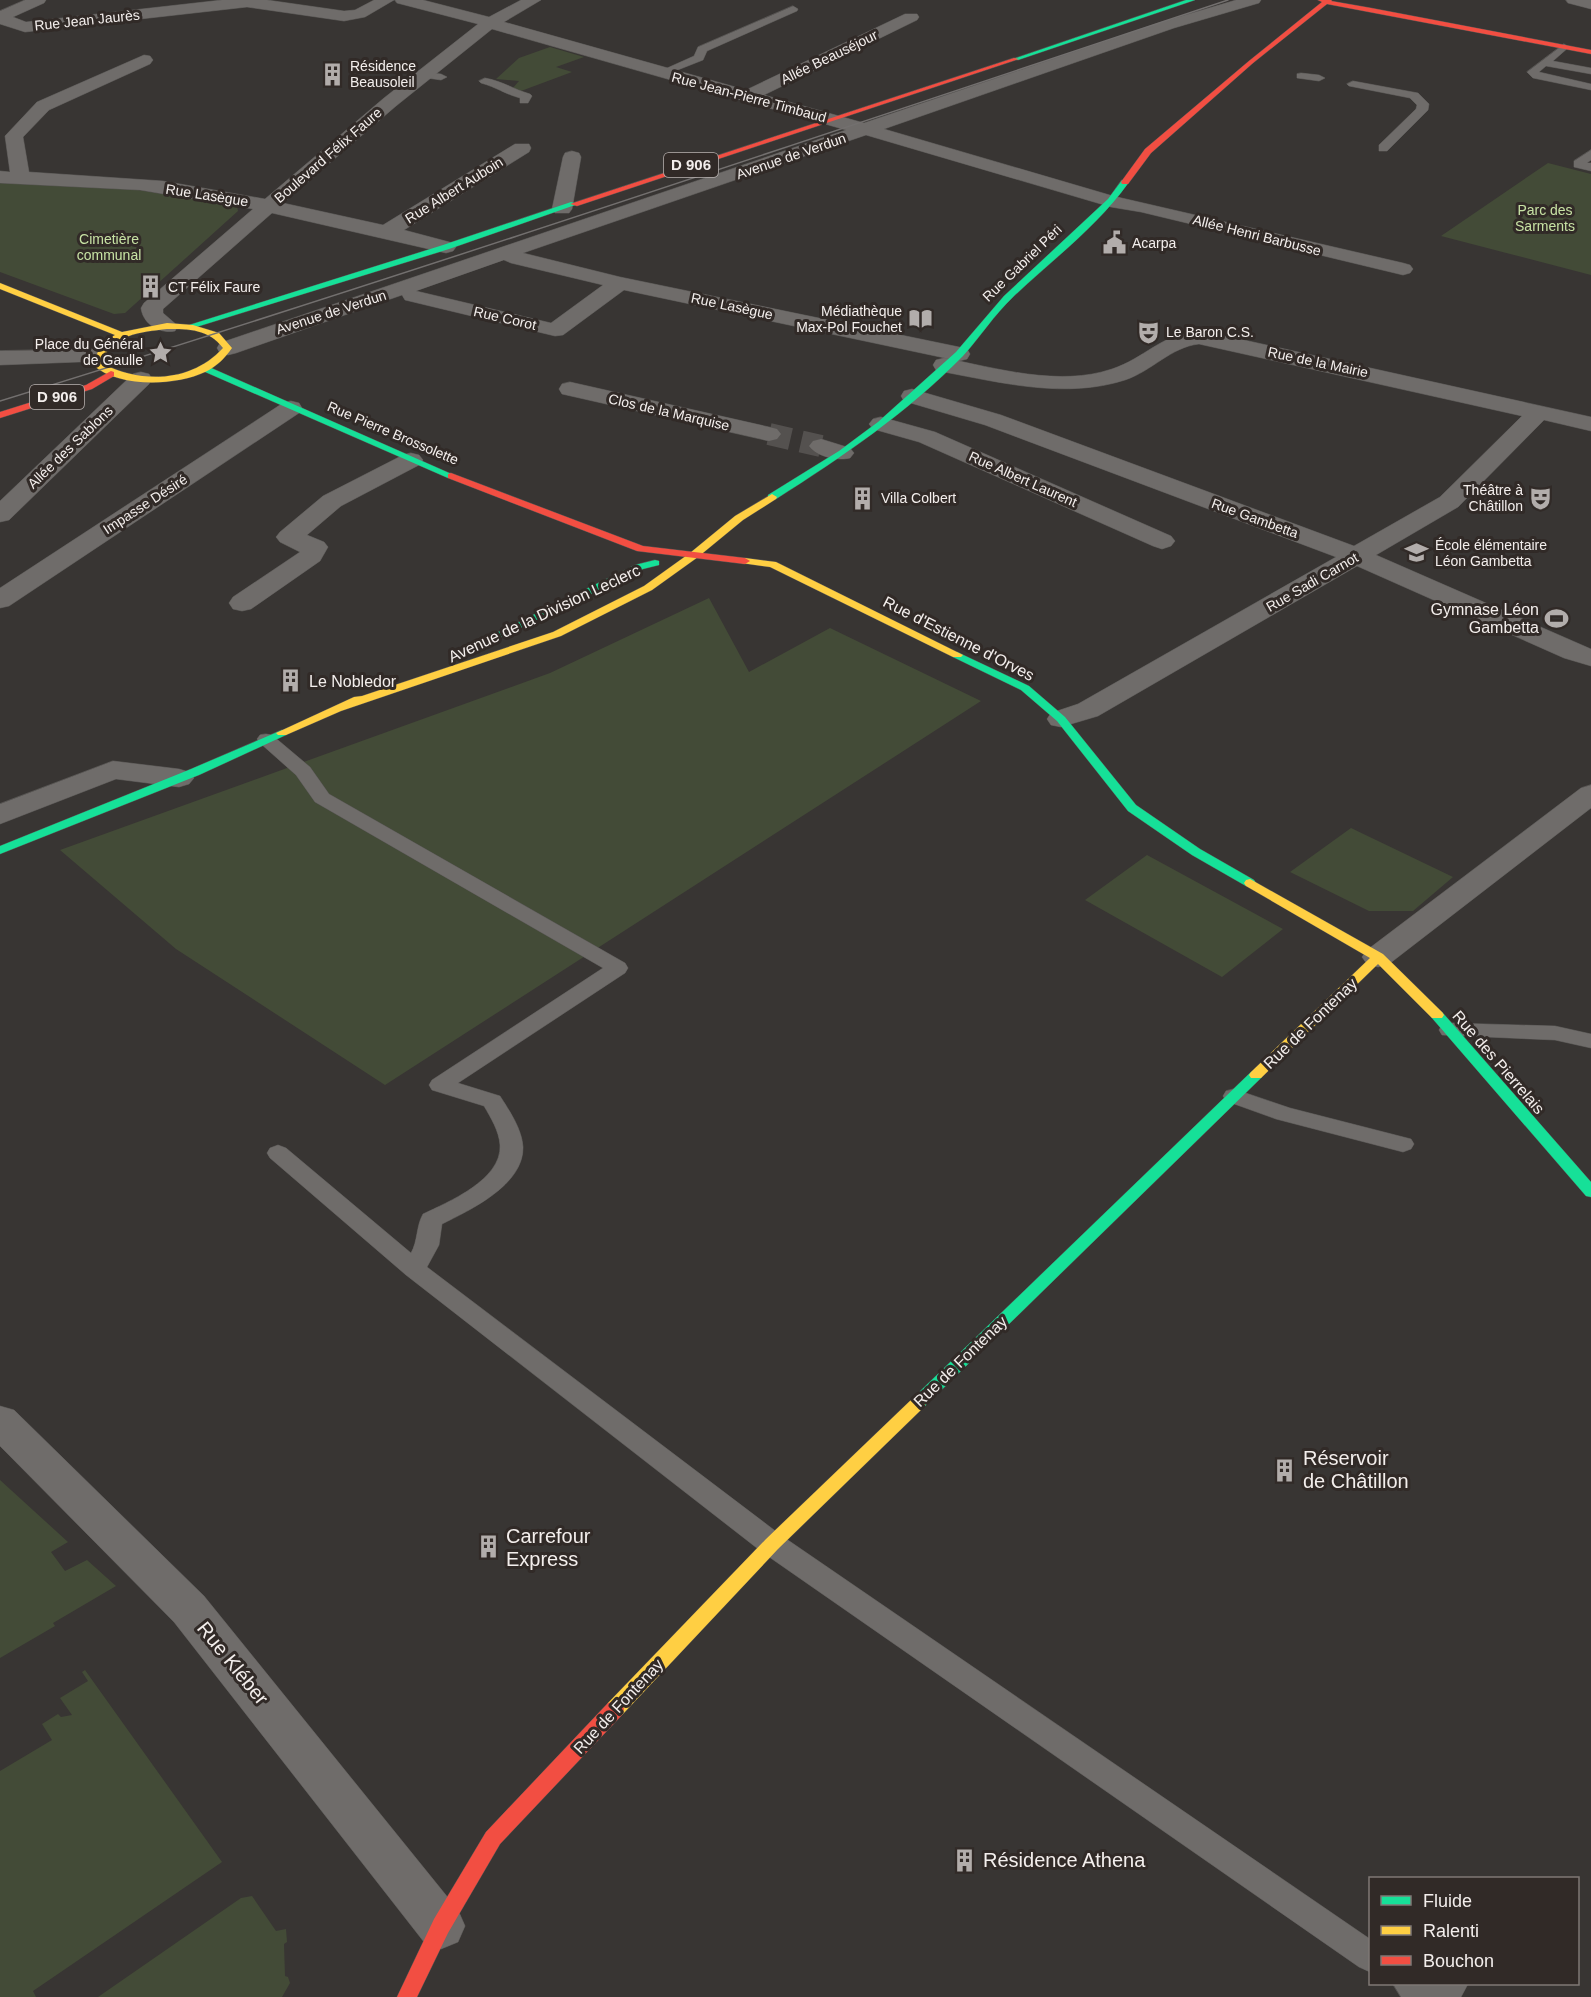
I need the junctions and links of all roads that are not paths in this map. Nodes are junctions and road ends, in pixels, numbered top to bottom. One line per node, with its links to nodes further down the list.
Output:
1 (38, 0): 13 (street)
2 (386, 0): 13 (street, Rue Jean Jaurès)
3 (403, 0): 15 (street, Rue Jean-Pierre Timbaud)
4 (533, 0): 15 (street, Boulevard Félix Faure)
5 (1192, 0): 29 (main road, Avenue de Verdun / D 906)
6 (1253, 0): 30 (street, Avenue de Verdun)
7 (1325, 0): 12 (main road); 38 (main road, Rue Gabriel Péri)
8 (1352, 0): 12 (main road)
9 (1574, 0): 10 (street)
10 (1591, 4)
11 (793, 9): 21 (lane)
12 (1371, 10): 16 (main road)
13 (0, 17)
14 (911, 17): 27 (street, Allée Beauséjour)
15 (491, 22): 21 (street, Rue Jean-Pierre Timbaud); 39 (street, Boulevard Félix Faure)
16 (1564, 47): 17 (main road); 19 (lane)
17 (1591, 52)
18 (144, 60): 37 (street)
19 (1545, 63): 20 (lane); 26 (lane)
20 (1591, 72)
21 (661, 73): 27 (street, Rue Jean-Pierre Timbaud)
22 (1301, 76): 23 (lane)
23 (1319, 78)
24 (485, 81): 28 (lane)
25 (1353, 84): 32 (lane)
26 (1591, 87)
27 (746, 97): 29 (street, Rue Jean-Pierre Timbaud)
28 (524, 101)
29 (828, 119): 30 (street, Rue Jean-Pierre Timbaud); 40 (main road, Avenue de Verdun / D 906)
30 (868, 130): 38 (street, Rue Jean-Pierre Timbaud); 43 (street, Avenue de Verdun)
31 (522, 148): 41 (street, Rue Albert Auboin)
32 (1383, 148)
33 (1591, 154): 35 (lane)
34 (572, 157): 40 (street)
35 (1591, 167)
36 (0, 177): 37 (street, Rue Lasègue)
37 (20, 178): 39 (street, Rue Lasègue)
38 (1111, 201): 44 (street, Allée Henri Barbusse); 54 (main road, Rue Gabriel Péri)
39 (270, 206): 41 (street, Rue Lasègue); 48 (street, Boulevard Félix Faure)
40 (562, 209): 42 (main road, Avenue de Verdun / D 906)
41 (386, 232): 42 (street, Rue Lasègue)
42 (446, 247): 49 (main road, Avenue de Verdun / D 906)
43 (506, 253): 45 (street, Rue Lasègue); 51 (street, Avenue de Verdun)
44 (1403, 269)
45 (620, 282): 47 (street, Rue Corot); 54 (street, Rue Lasègue)
46 (0, 286): 50 (main road)
47 (412, 296)
48 (167, 326): 49 (main road); 50 (main road)
49 (190, 326): 51 (main road)
50 (122, 335): 52 (main road)
51 (228, 348): 55 (main road)
52 (97, 356): 53 (street); 56 (main road)
53 (0, 358)
54 (952, 360): 59 (main road, Rue Gabriel Péri); 61 (street, Rue de la Mairie)
55 (206, 369): 57 (main road); 60 (main road, Rue Pierre Brossolette)
56 (111, 374): 57 (main road); 62 (main road, D 906)
57 (141, 379): 67 (street, Allée des Sablons)
58 (570, 389): 65 (street, Clos de la Marquise)
59 (912, 396): 63 (main road, Rue Gabriel Péri); 72 (street, Rue Gambetta)
60 (291, 408): 66 (main road, Rue Pierre Brossolette); 75 (street, Impasse Désiré)
61 (1540, 411): 64 (street, Rue de la Mairie); 72 (street, Rue Sadi Carnot)
62 (0, 415)
63 (881, 424): 69 (street, Rue Albert Laurent); 71 (main road, Rue Gabriel Péri)
64 (1591, 424)
65 (769, 434)
66 (411, 460): 68 (main road, Rue Pierre Brossolette); 76 (street)
67 (0, 515)
68 (570, 521): 70 (main road, Rue Pierre Brossolette); 71 (main road, Rue Pierre Brossolette)
69 (1162, 541)
70 (597, 549)
71 (694, 555): 74 (main road, Avenue de la Division Leclerc); 80 (main road, Avenue de la Division Leclerc); 81 (main road, Rue d'Estienne d'Orves)
72 (1358, 556): 79 (street, Rue Gambetta); 81 (street, Rue Sadi Carnot)
73 (608, 563): 74 (main road)
74 (615, 578): 77 (main road, Avenue de la Division Leclerc)
75 (0, 600)
76 (242, 603)
77 (489, 639)
78 (456, 654): 80 (main road, Avenue de la Division Leclerc)
79 (1591, 658)
80 (339, 708): 82 (main road, Avenue de la Division Leclerc)
81 (1061, 719): 87 (main road, Rue d'Estienne d'Orves)
82 (266, 739): 83 (main road, Avenue de la Division Leclerc); 94 (lane)
83 (179, 778): 85 (street); 86 (main road, Avenue de la Division Leclerc)
84 (1591, 794): 87 (street, Rue de Fontenay)
85 (0, 815)
86 (0, 850)
87 (1378, 957): 88 (main road, Rue des Pierrelais); 90 (main road, Rue de Fontenay)
88 (1450, 1030): 89 (lane); 93 (main road, Rue des Pierrelais)
89 (1591, 1041)
90 (1234, 1096): 91 (lane); 96 (main road, Rue de Fontenay)
91 (1403, 1144)
92 (278, 1153): 94 (lane)
93 (1591, 1192)
94 (414, 1269): 96 (lane)
95 (0, 1421): 97 (street, Rue Kléber)
96 (772, 1544): 97 (main road, Rue de Fontenay); 98 (lane)
97 (441, 1926): 100 (main road, Rue de Fontenay)
98 (1369, 1956)
99 (1412, 1985): 101 (lane)
100 (407, 1997)
101 (1428, 1997)

